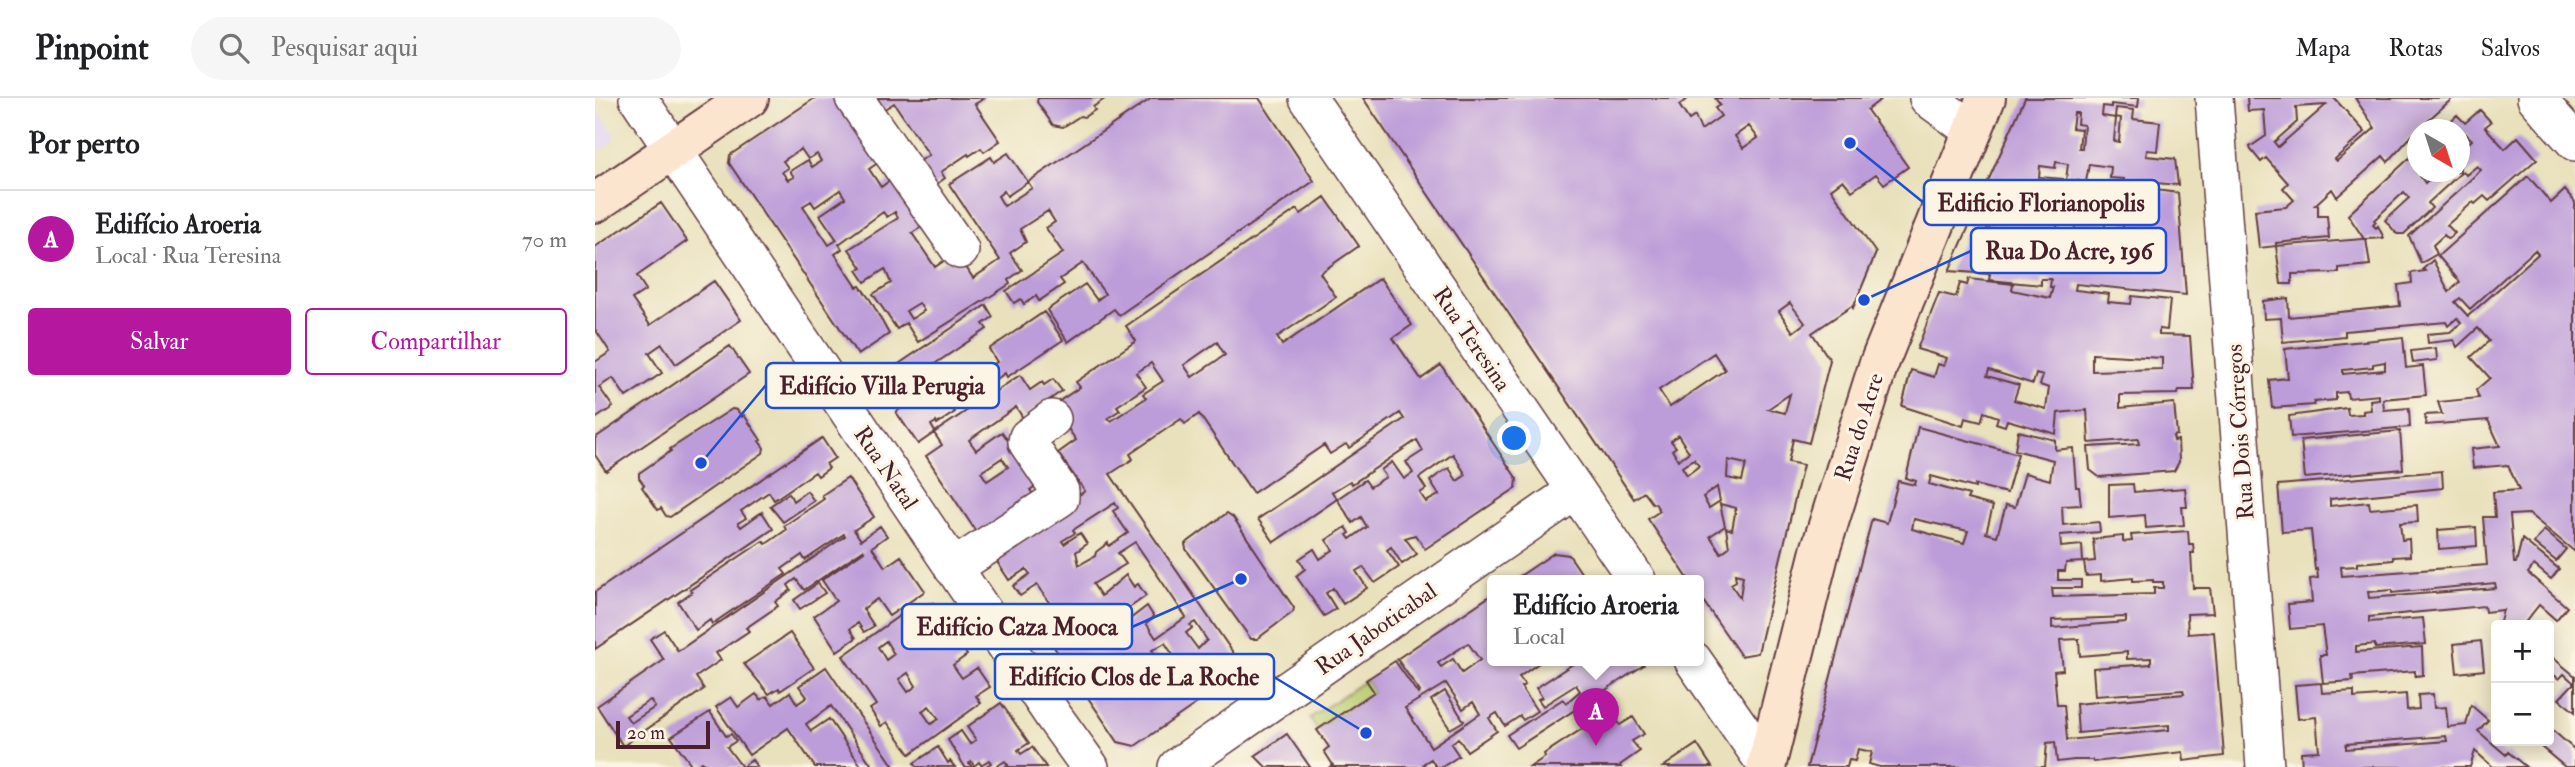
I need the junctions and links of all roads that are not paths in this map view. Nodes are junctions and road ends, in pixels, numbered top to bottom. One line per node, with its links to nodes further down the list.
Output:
1 (638, 98): 10 (street, Rua Natal)
2 (749, 98): 10 (main road)
3 (854, 98): 12 (street)
4 (1308, 98): 14 (street, Rua Teresina)
5 (1928, 98): 8 (street)
6 (2214, 98): 21 (street, Rua Dois Córregos)
7 (2536, 98): 9 (street)
8 (1980, 114): 18 (main road, Rua do Acre)
9 (2575, 142)
10 (673, 149): 11 (main road); 15 (street, Rua Natal)
11 (595, 203)
12 (960, 250)
13 (1052, 419): 15 (street)
14 (1575, 491): 16 (street, Rua Teresina); 20 (street, Rua Jaboticabal)
15 (953, 568): 19 (street, Rua Natal)
16 (1634, 575)
17 (1697, 666): 18 (street)
18 (1767, 766)
19 (1090, 767)
20 (1177, 767)
21 (2265, 767)

